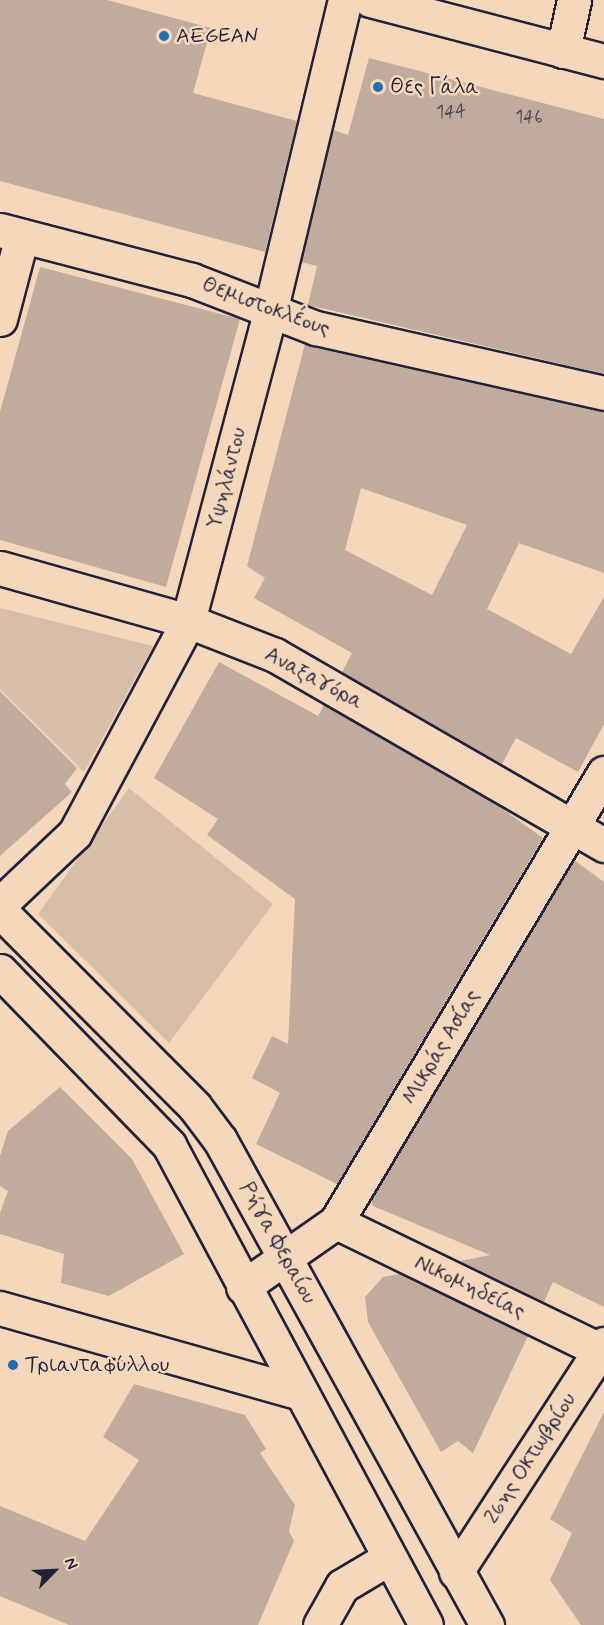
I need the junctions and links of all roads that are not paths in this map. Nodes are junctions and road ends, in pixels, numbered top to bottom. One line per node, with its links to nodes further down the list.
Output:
1 (345, 0): 7 (street, Υψηλάντου)
2 (370, 0): 4 (street)
3 (574, 0): 4 (street)
4 (563, 51): 5 (street)
5 (604, 61)
6 (11, 233): 7 (street, Θεμιστοκλέους); 8 (street)
7 (270, 312): 9 (street, Θεμιστοκλέους); 11 (street, Υψηλάντου)
8 (0, 319)
9 (604, 393)
10 (0, 568): 11 (street, Αναξαγόρα)
11 (188, 621): 13 (street, Αναξαγόρα); 15 (street, Υψηλάντου)
12 (604, 773): 13 (street, Μικράς Ασίας)
13 (572, 826): 14 (street, Αναξαγόρα); 18 (street, Μικράς Ασίας)
14 (604, 845)
15 (0, 904)
16 (0, 911): 19 (street, Ρήγα Φεραίου)
17 (0, 971): 20 (street)
18 (336, 1222): 19 (street, Μικράς Ασίας); 22 (street, Νικομηδείας)
19 (288, 1260): 20 (street, Μικράς Ασίας); 25 (street, Ρήγα Φεραίου)
20 (243, 1287): 23 (street)
21 (0, 1308): 23 (street)
22 (603, 1349): 25 (street, 26ης Οκτωβρίου)
23 (300, 1393): 24 (street)
24 (389, 1558): 26 (street); 27 (street)
25 (456, 1572): 28 (street, Ρήγα Φεραίου)
26 (320, 1625)
27 (426, 1625)
28 (487, 1625)

